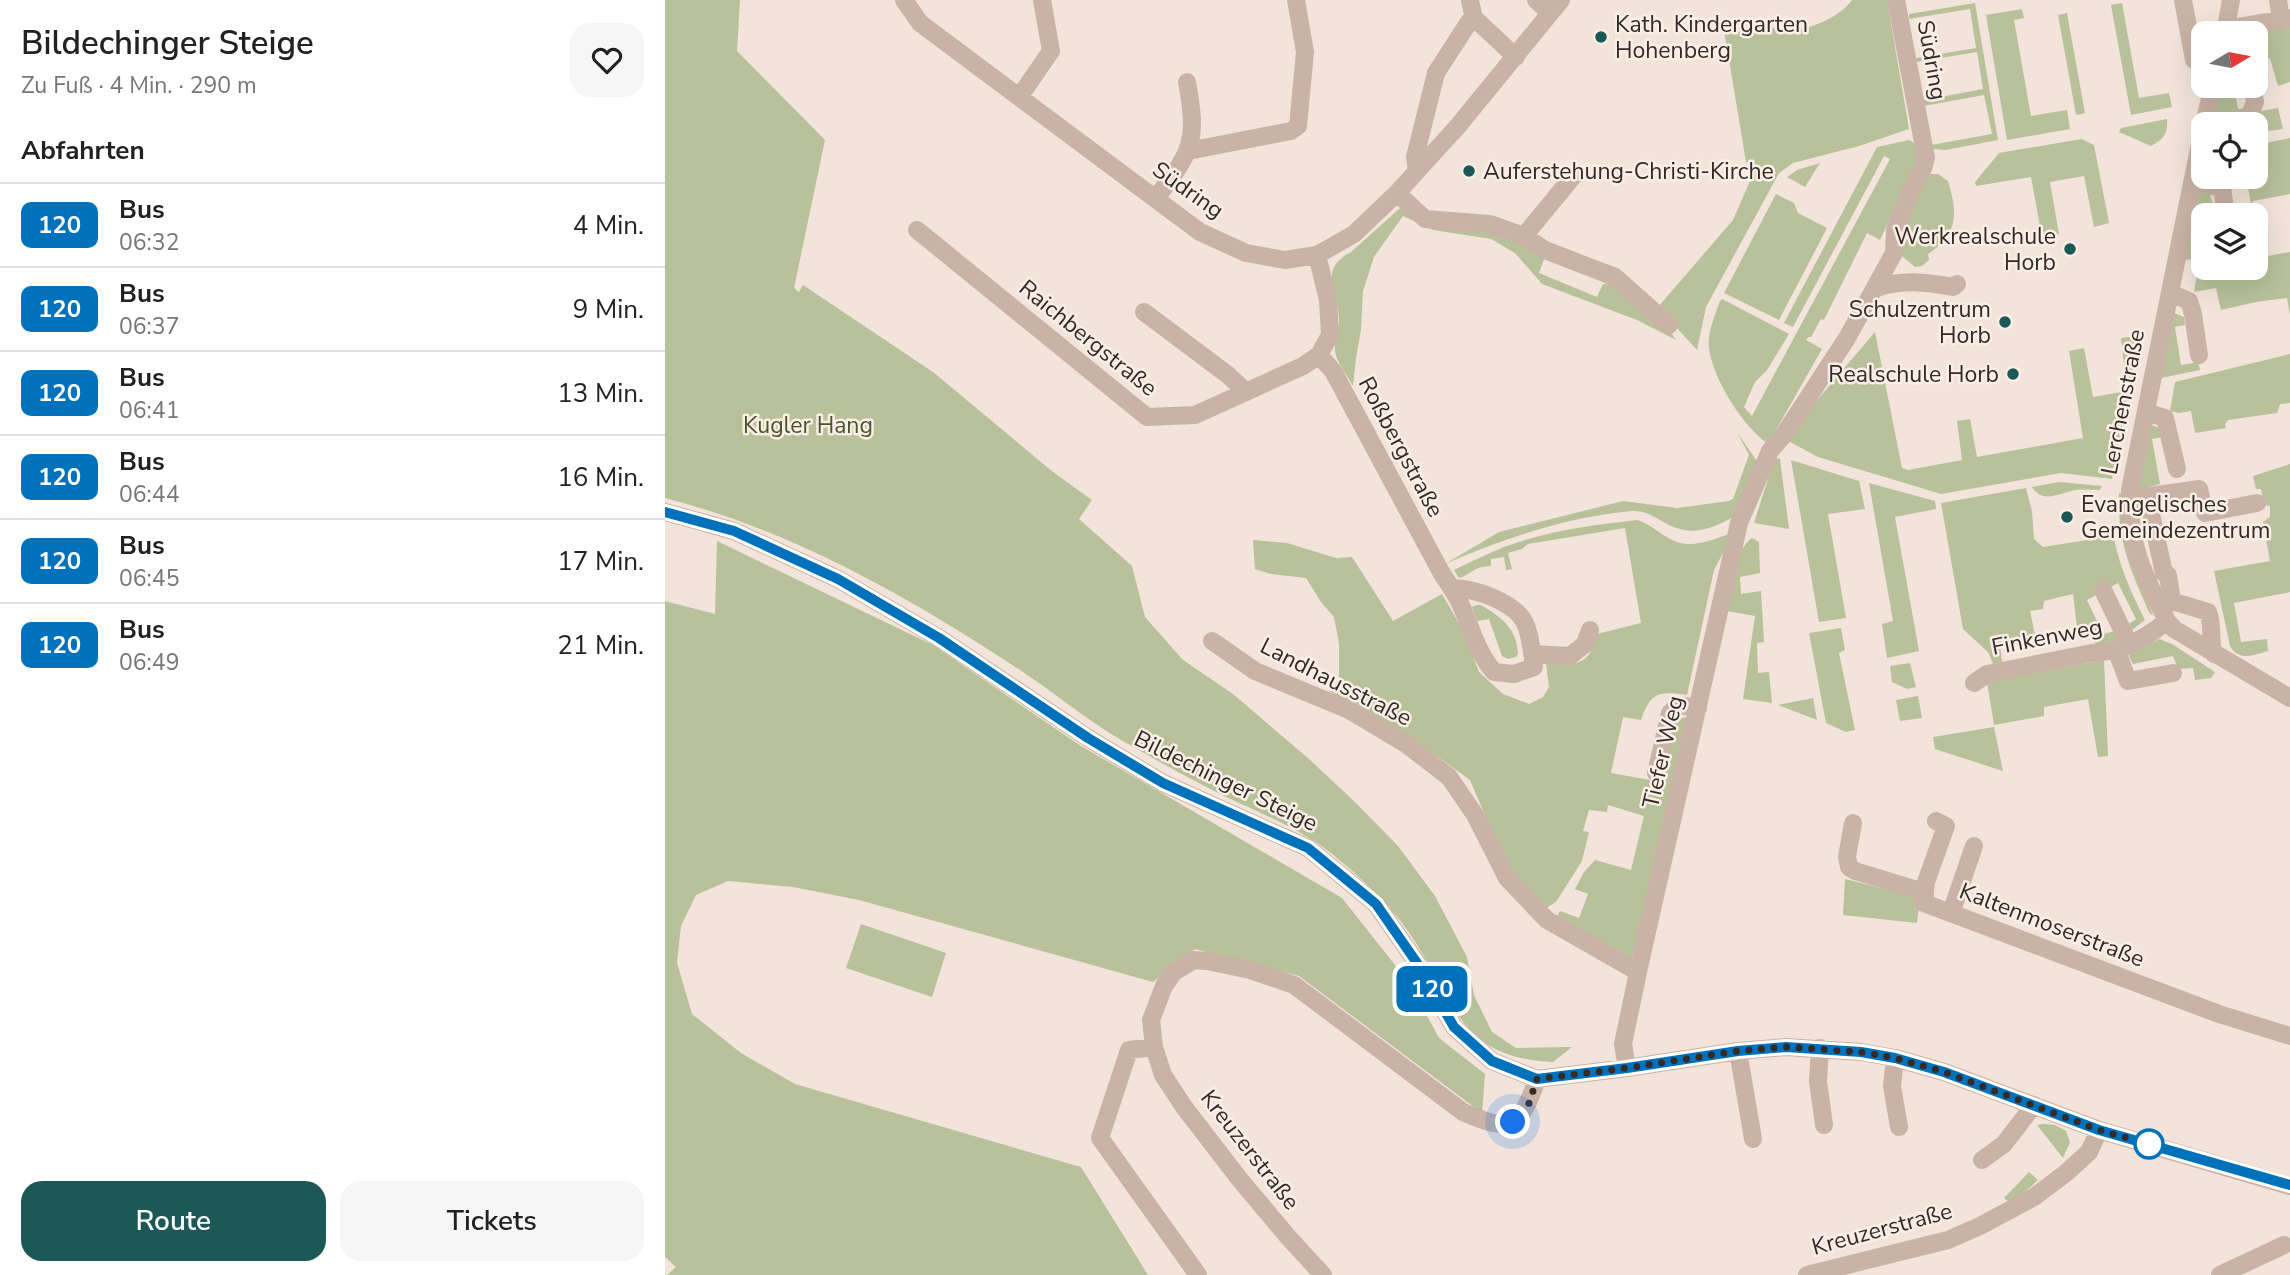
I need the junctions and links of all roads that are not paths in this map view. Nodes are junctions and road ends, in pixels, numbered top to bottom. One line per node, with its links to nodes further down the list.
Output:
1 (904, 0): 17 (street, Südring)
2 (1042, 0): 17 (street)
3 (1296, 0): 20 (street)
4 (1536, 0): 9 (street)
5 (1896, 0): 30 (street, Südring)
6 (2183, 0): 14 (street)
7 (2231, 0): 12 (street)
8 (2278, 0): 11 (street)
9 (1555, 6): 15 (street, Südring)
10 (1472, 9): 15 (street); 21 (street)
11 (2286, 19): 13 (street)
12 (2227, 21)
13 (2268, 24)
14 (2191, 44)
15 (1516, 57): 21 (street, Südring)
16 (1187, 82): 20 (street)
17 (1020, 96): 25 (street, Südring)
18 (2254, 98): 19 (street)
19 (2251, 111)
20 (1188, 151): 25 (street)
21 (1417, 171): 24 (street, Südring)
22 (1575, 174): 27 (street)
23 (2191, 187): 31 (street, Lerchenstraße)
24 (1397, 193): 27 (street); 28 (street, Südring)
25 (1156, 198): 28 (street, Südring)
26 (917, 230): 36 (street, Raichbergstraße)
27 (1524, 236): 33 (street)
28 (1317, 255): 34 (street)
29 (1957, 284): 30 (street)
30 (1876, 288): 53 (street, Tiefer Weg)
31 (2170, 293): 35 (street); 37 (street, Lerchenstraße)
32 (1144, 312): 36 (street)
33 (1669, 325)
34 (1319, 355): 36 (street, Raichbergstraße); 42 (street, Roßbergstraße)
35 (2199, 355)
36 (1245, 391)
37 (2146, 412): 38 (street); 39 (street, Lerchenstraße)
38 (2177, 469)
39 (2139, 498): 40 (street); 44 (street, Lerchenstraße); 49 (street)
40 (2257, 503)
41 (665, 512): 67 (street, Bildechinger Steige)
42 (1451, 587): 48 (street); 48 (street, Roßbergstraße)
43 (2103, 590): 47 (street)
44 (2167, 621): 47 (street, Finkenweg); 49 (street, Lerchenstraße)
45 (1590, 629): 48 (street)
46 (1212, 641): 60 (street, Landhausstraße)
47 (2123, 646): 50 (street); 51 (street, Finkenweg)
48 (1532, 654)
49 (2214, 654): 52 (street, Lerchenstraße)
50 (2173, 673)
51 (1974, 683)
52 (2290, 698)
53 (1699, 708): 54 (street); 60 (street, Tiefer Weg)
54 (1656, 773)
55 (1936, 821): 58 (street)
56 (1853, 823): 58 (street, Kaltenmoserstraße)
57 (1975, 846): 59 (street)
58 (1924, 903): 59 (street, Kaltenmoserstraße)
59 (1951, 913): 61 (street, Kaltenmoserstraße)
60 (1638, 972): 66 (street, Tiefer Weg)
61 (2289, 1030)
62 (1154, 1046): 67 (street, Kreuzerstraße); 76 (street); 77 (street, Kreuzerstraße)
63 (1820, 1048): 64 (street, Bildechinger Steige); 65 (street, Bildechinger Steige); 69 (street)
64 (1738, 1051): 66 (street, Bildechinger Steige); 72 (street)
65 (1895, 1058): 68 (street, Bildechinger Steige); 70 (street)
66 (1627, 1068): 67 (street, Bildechinger Steige)
67 (1537, 1079)
68 (2035, 1105): 71 (street, Bildechinger Steige); 73 (street)
69 (1824, 1125)
70 (1899, 1127)
71 (2099, 1130): 74 (street, Bildechinger Steige); 78 (street, Kreuzerstraße)
72 (1753, 1139)
73 (1982, 1160)
74 (2290, 1185)
75 (2284, 1245): 79 (street)
76 (1198, 1275)
77 (1323, 1275)
78 (1807, 1275)
79 (2220, 1275)

